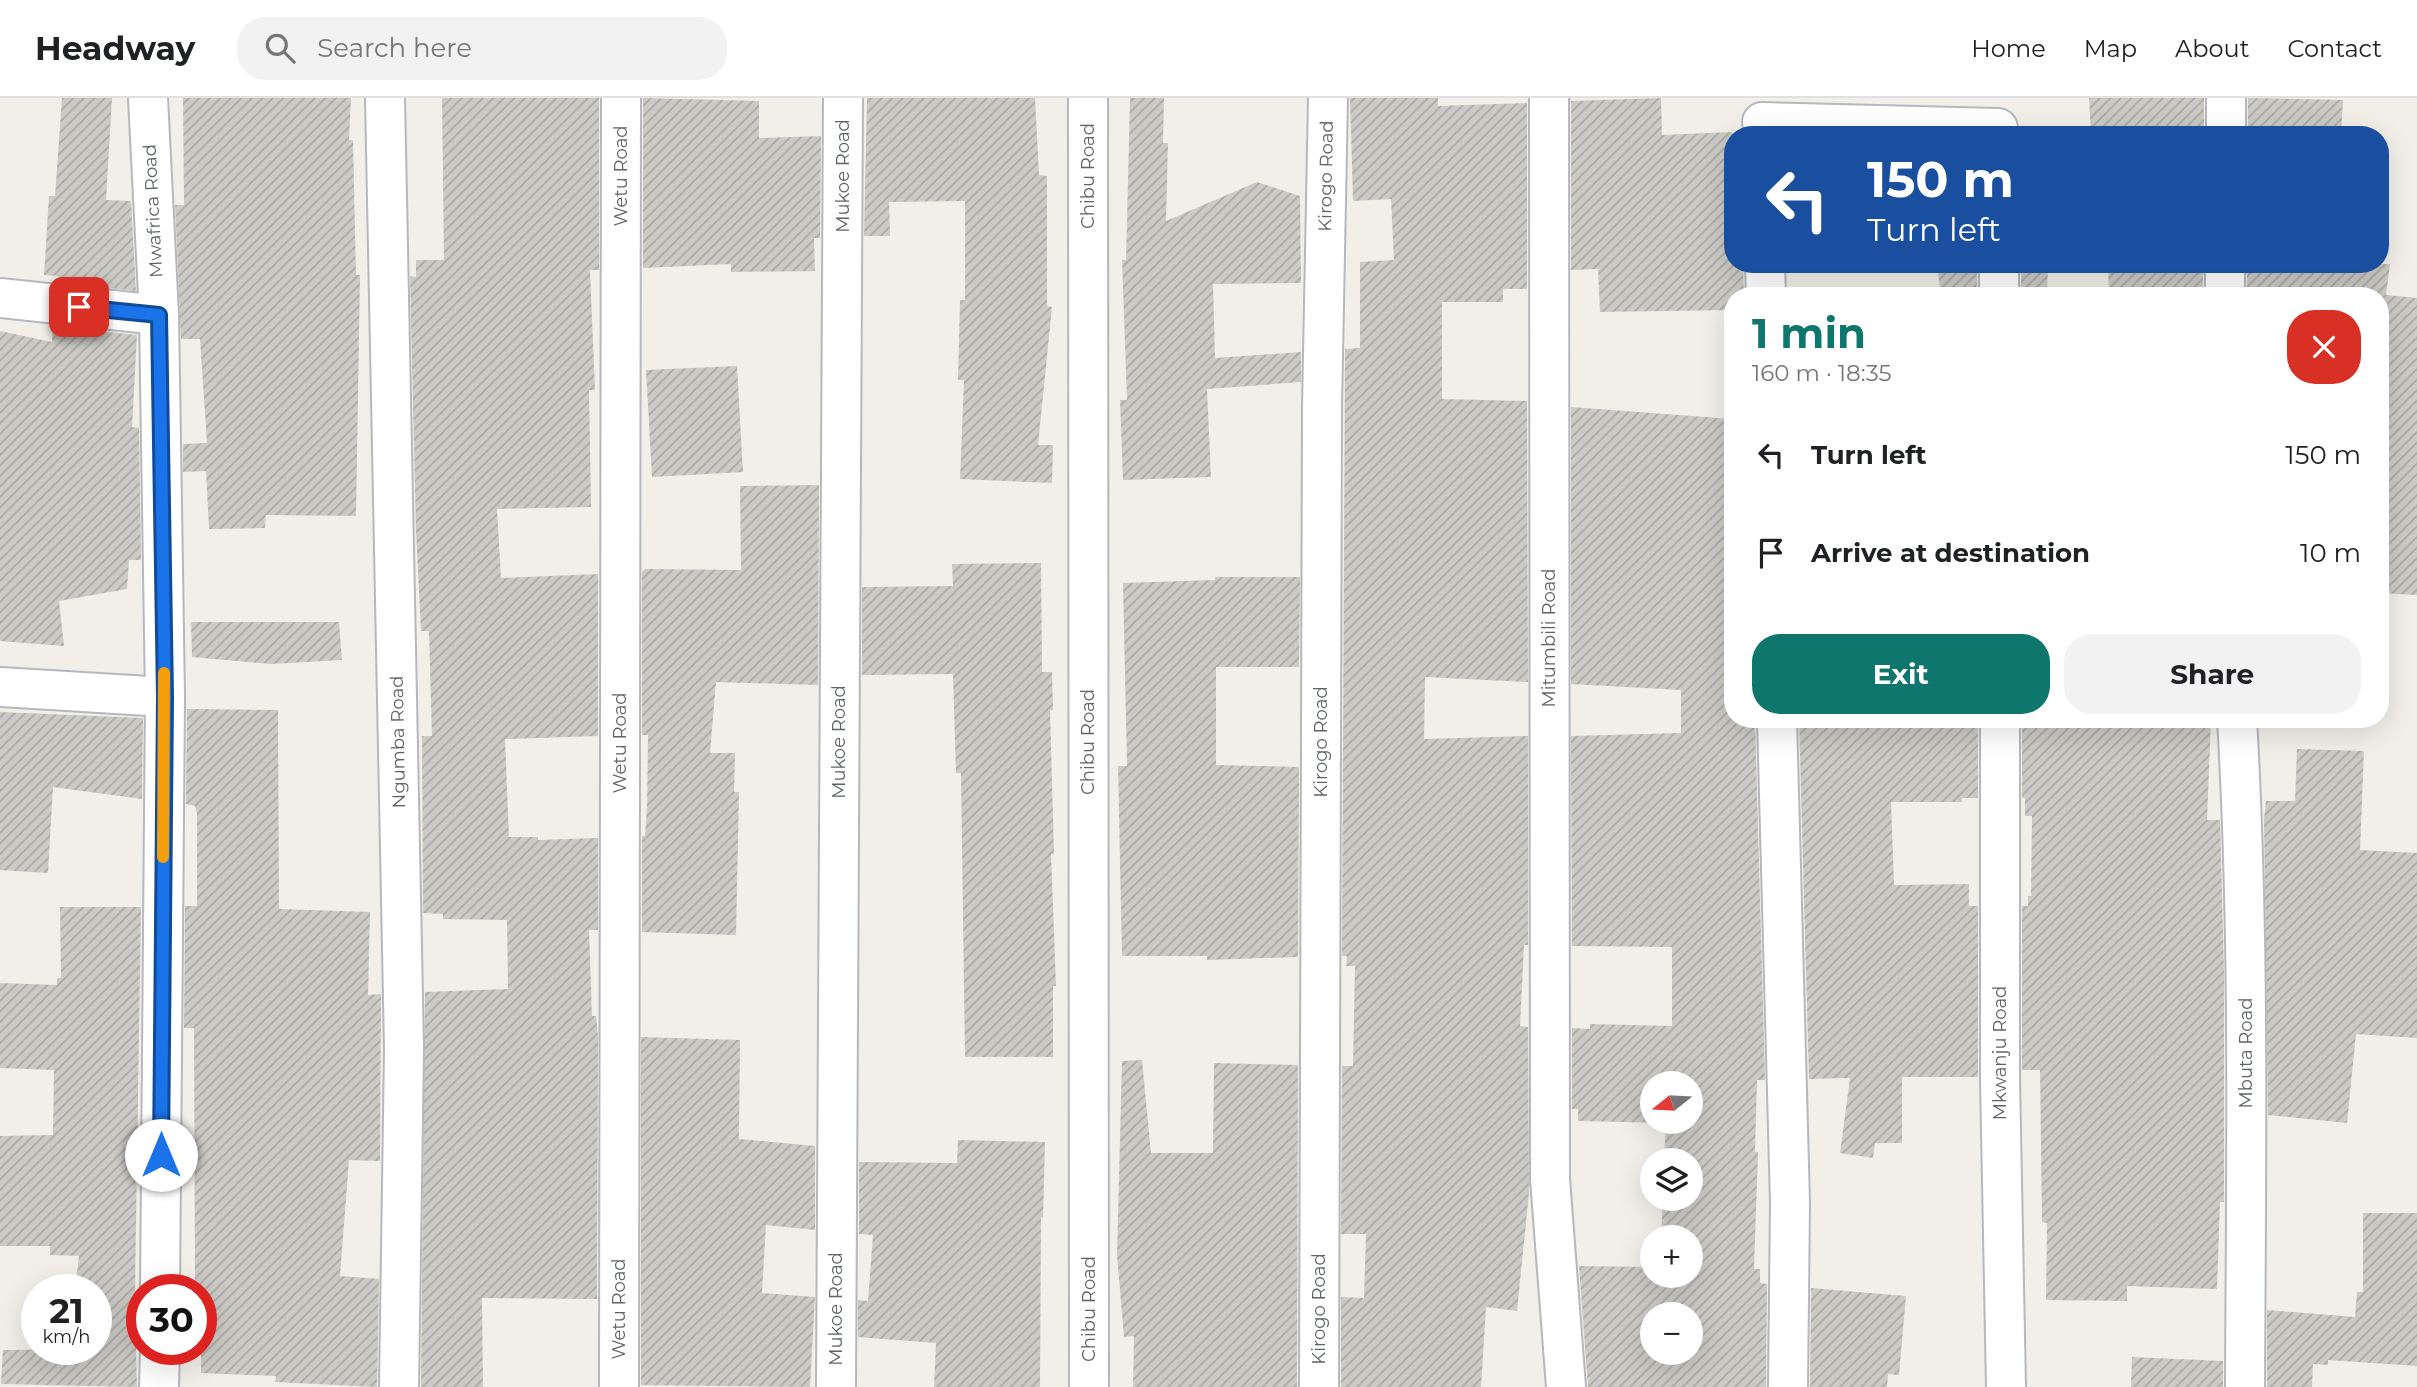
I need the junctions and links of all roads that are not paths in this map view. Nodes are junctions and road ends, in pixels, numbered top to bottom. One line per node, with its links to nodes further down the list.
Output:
1 (148, 98): 13 (street, Mwafrica Road)
2 (385, 98): 22 (street, Ngumba Road)
3 (621, 98): 23 (street, Wetu Road)
4 (843, 98): 24 (street, Mukoe Road)
5 (1088, 98): 25 (street, Chibu Road)
6 (1328, 98): 26 (street, Kirogo Road)
7 (1549, 98): 27 (street, Mitumbili Road)
8 (2225, 98): 11 (street)
9 (1763, 118): 10 (street)
10 (1998, 120)
11 (2225, 126)
12 (0, 298): 13 (street)
13 (159, 315): 15 (street, Mwafrica Road)
14 (0, 687): 15 (street)
15 (165, 697): 19 (street, Mwafrica Road)
16 (1777, 728): 28 (street)
17 (2000, 728): 29 (street, Mkwanju Road)
18 (2238, 728): 30 (street, Mbuta Road)
19 (160, 1274)
20 (160, 1365): 21 (street)
21 (159, 1387)
22 (399, 1387)
23 (619, 1387)
24 (836, 1387)
25 (1089, 1387)
26 (1319, 1387)
27 (1566, 1387)
28 (1788, 1387)
29 (2006, 1387)
30 (2245, 1387)

